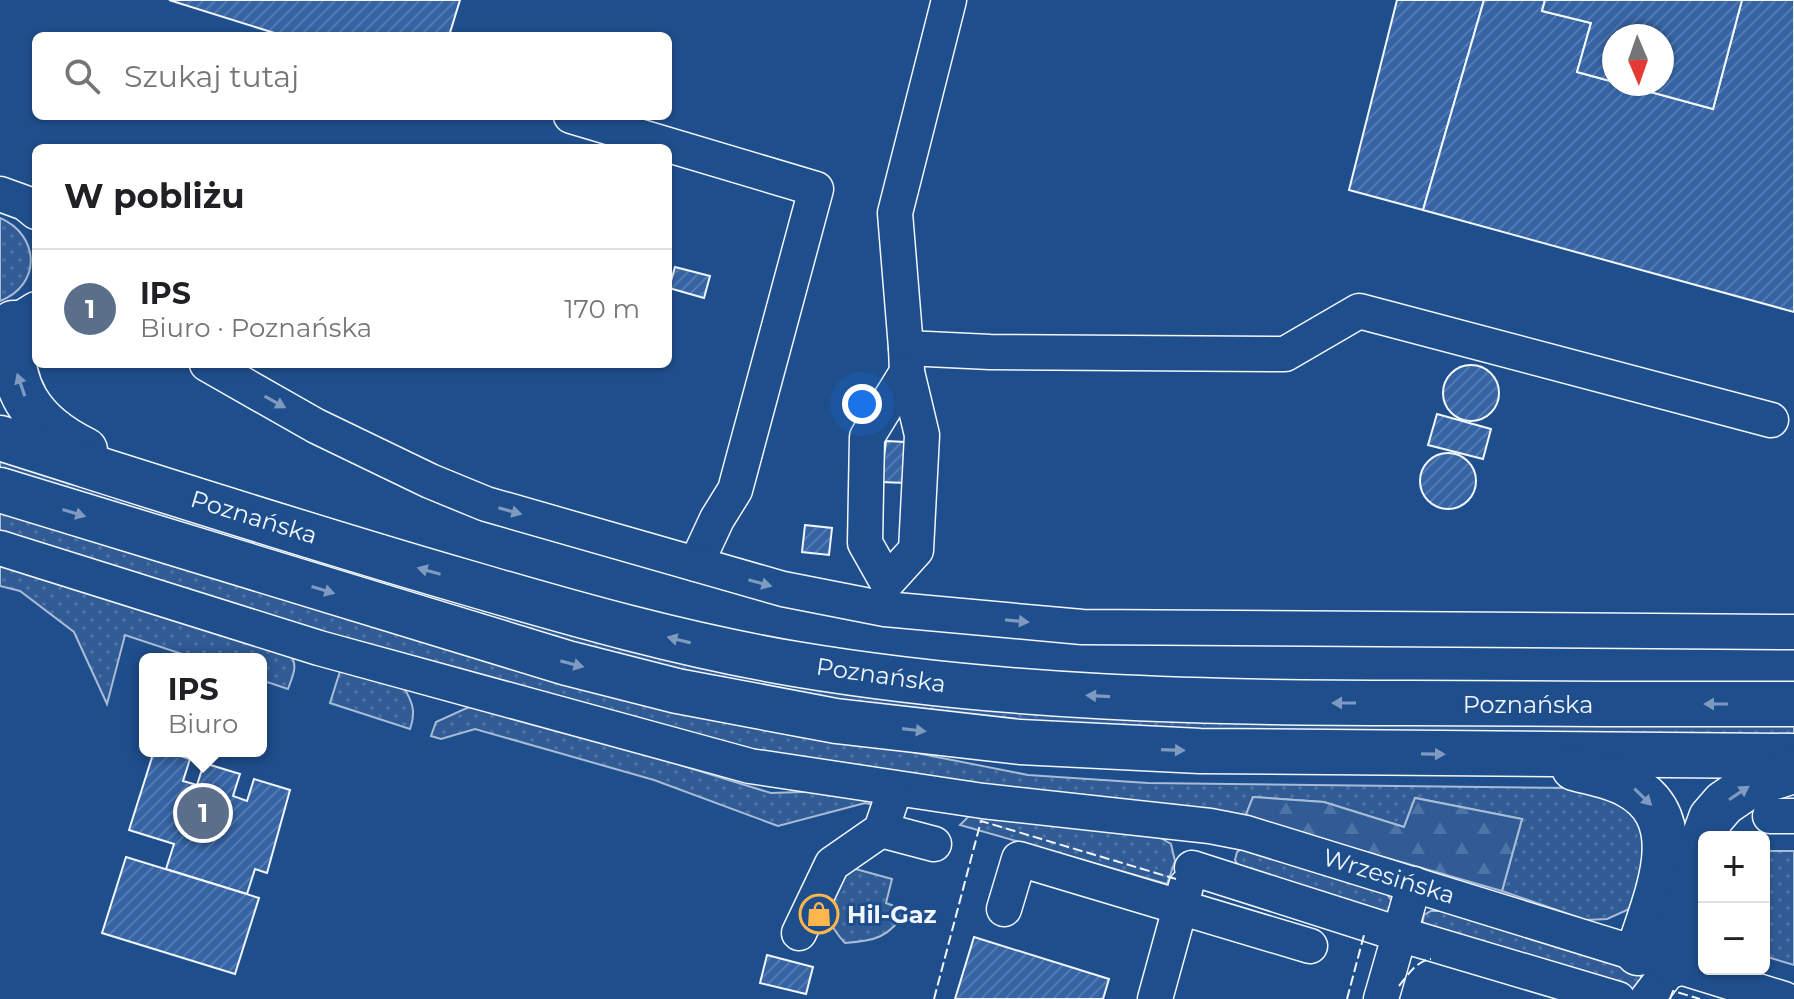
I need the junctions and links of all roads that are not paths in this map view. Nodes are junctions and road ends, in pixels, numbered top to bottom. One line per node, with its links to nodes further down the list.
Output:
1 (949, 0): 8 (street)
2 (584, 120): 3 (street)
3 (665, 144)
4 (672, 146): 15 (street)
5 (0, 194): 6 (street)
6 (32, 209)
7 (16, 319): 13 (main road, one-way to 7)
8 (906, 360): 10 (street); 16 (street); 16 (street)
9 (214, 368): 15 (street, one-way to 15)
10 (1771, 420)
11 (0, 438): 13 (main road, Poznańska)
12 (0, 490): 19 (main road, Poznańska, one-way to 19)
13 (170, 491): 18 (main road, Poznańska, one-way to 13)
14 (0, 548): 22 (street)
15 (696, 564): 16 (street, one-way to 16)
16 (886, 595): 17 (street, one-way to 17)
17 (1794, 632)
18 (1794, 704)
19 (1518, 754): 20 (main road, Poznańska); 33 (main road, one-way to 33)
20 (1794, 756)
21 (1794, 771): 33 (main road, one-way to 21)
22 (895, 789): 23 (street, Wrzesińska); 24 (street)
23 (1210, 826): 26 (street); 27 (street, Wrzesińska)
24 (881, 830): 25 (street); 30 (street)
25 (934, 844)
26 (1192, 868): 28 (street); 31 (street)
27 (1414, 884): 31 (street); 33 (street, Wrzesińska)
28 (1180, 907): 29 (street); 32 (street); 34 (street)
29 (1004, 909)
30 (799, 933)
31 (1399, 934): 35 (street); 36 (street)
32 (1310, 946)
33 (1656, 959): 37 (street); 38 (street, Wrzesińska)
34 (1155, 999)
35 (1381, 999)
36 (1618, 999)
37 (1647, 999)
38 (1784, 999)

